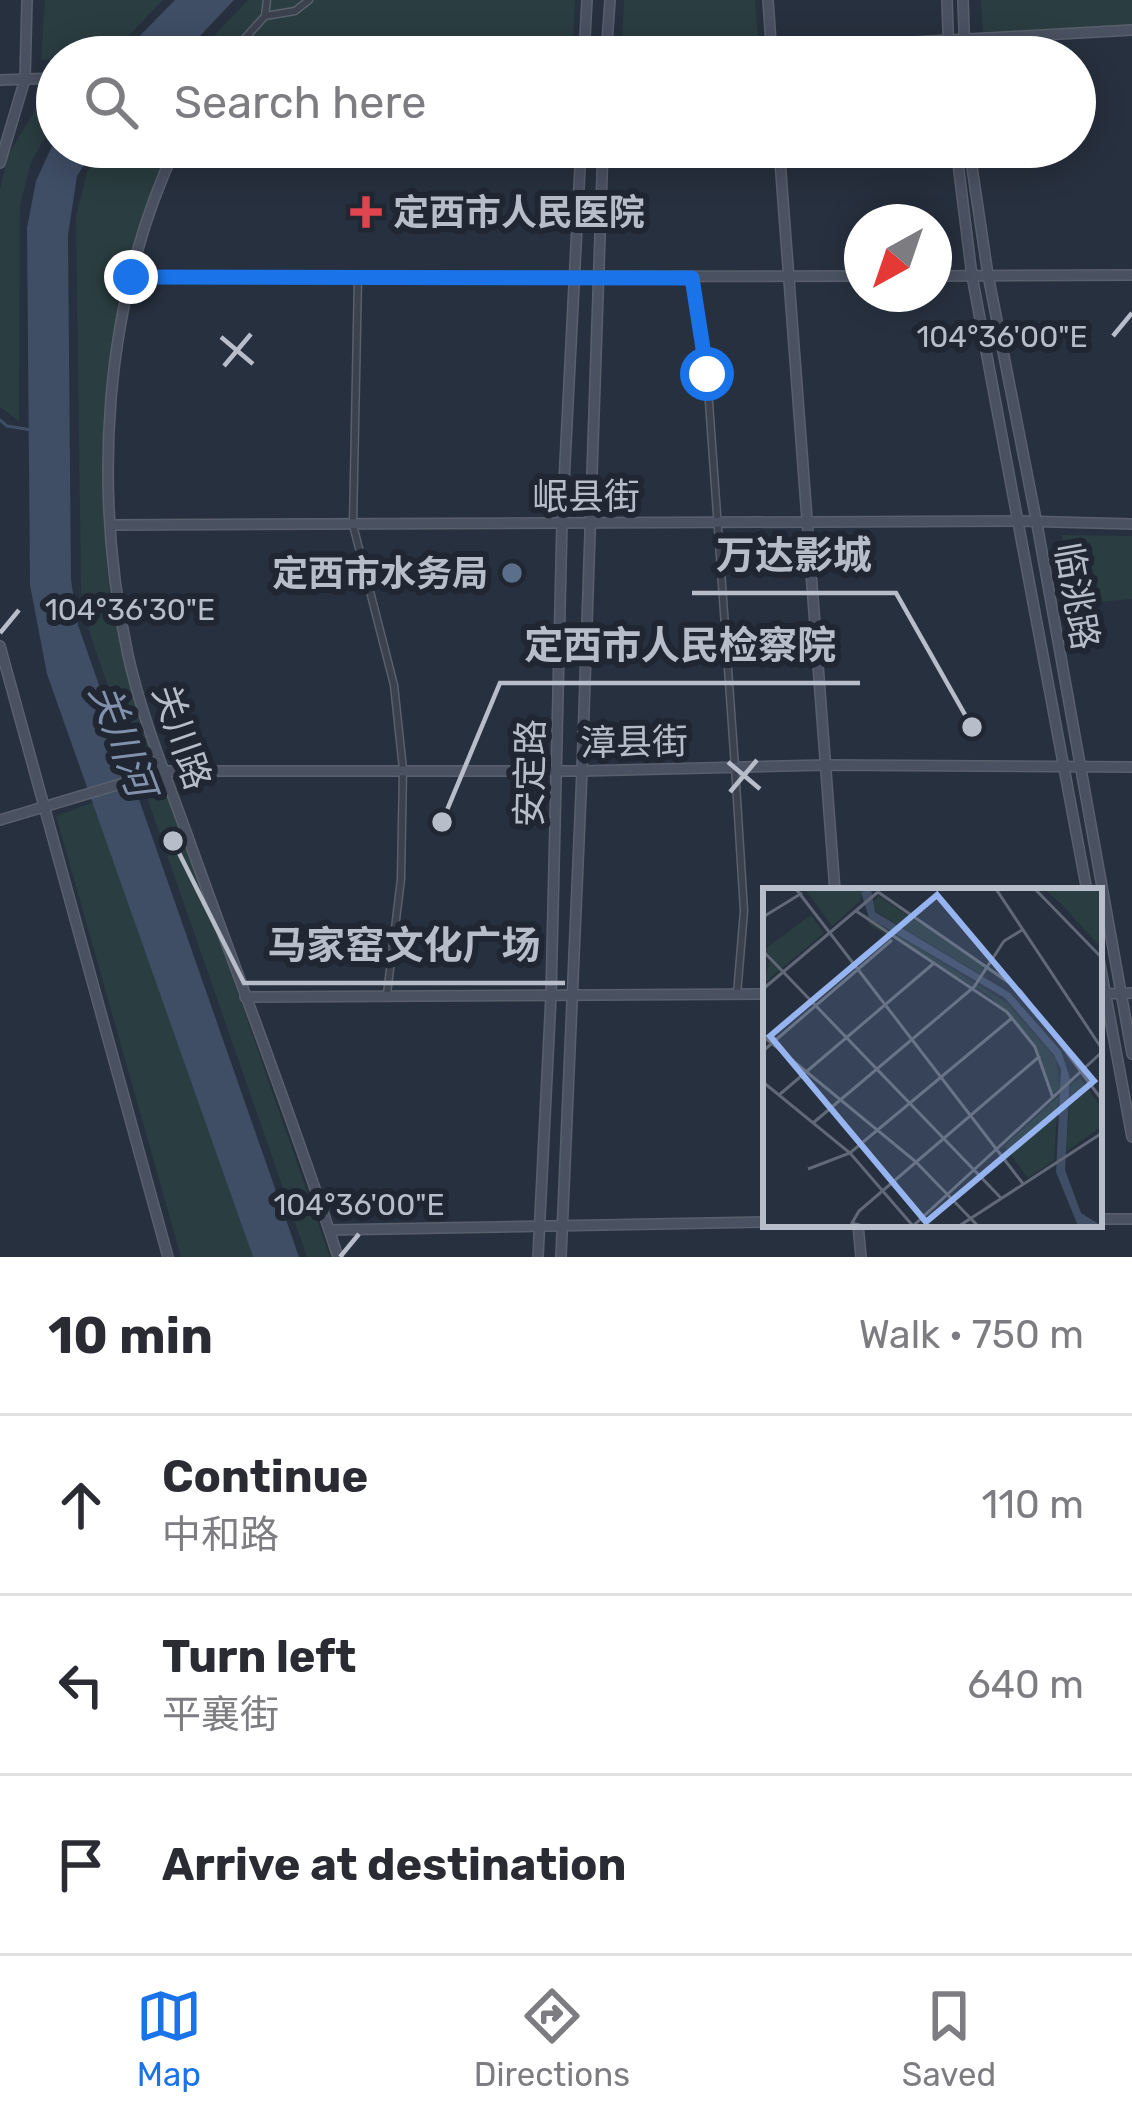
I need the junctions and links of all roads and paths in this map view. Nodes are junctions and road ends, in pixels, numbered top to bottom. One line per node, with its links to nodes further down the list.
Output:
1 (27, 0): 18 (street)
2 (267, 0): 9 (street)
3 (308, 0): 9 (street)
4 (587, 0): 12 (street)
5 (610, 0): 13 (street)
6 (768, 0): 14 (street)
7 (947, 0): 15 (street)
8 (963, 0): 16 (street)
9 (265, 16): 11 (street)
10 (1132, 30): 17 (street)
11 (247, 36)
12 (585, 36)
13 (607, 36)
14 (771, 36)
15 (949, 36)
16 (964, 36)
17 (1020, 36)
18 (25, 79): 19 (street); 20 (street); 21 (street)
19 (36, 79)
20 (0, 80)
21 (0, 163)
22 (167, 168): 34 (street, 关川路)
23 (580, 168): 36 (street, 安定路)
24 (602, 168): 38 (street, 安定路)
25 (780, 168): 30 (street)
26 (959, 168): 33 (street, 临洮路)
27 (972, 168): 28 (street, 临洮路)
28 (988, 275): 29 (street); 33 (street); 44 (street, 临洮路)
29 (1132, 275)
30 (788, 276): 31 (street); 37 (street); 42 (street)
31 (844, 276)
32 (952, 276): 33 (street)
33 (972, 276): 39 (street, 临洮路)
34 (131, 277): 35 (street); 46 (street, 关川路)
35 (358, 278): 36 (street); 47 (street)
36 (575, 278): 38 (street); 40 (street, 安定路)
37 (692, 278): 38 (street); 43 (street)
38 (598, 279): 41 (street, 安定路)
39 (1019, 520): 42 (street, 岷县街); 44 (street, 岷县街); 50 (street, 临洮路)
40 (562, 522): 41 (street, 岷县街); 47 (street, 岷县街); 55 (street, 安定路)
41 (590, 522): 43 (street, 岷县街); 57 (street, 安定路)
42 (805, 522): 43 (street, 岷县街); 49 (street)
43 (718, 523): 51 (street)
44 (1037, 524): 45 (street, 岷县街); 52 (street, 临洮路)
45 (1132, 524)
46 (111, 525): 47 (street, 岷县街); 56 (street, 关川路)
47 (353, 525): 54 (street)
48 (0, 646): 58 (street)
49 (826, 765): 50 (street, 漳县街); 51 (street, 漳县街); 60 (street)
50 (1064, 765): 52 (street, 漳县街); 61 (street, 临洮路)
51 (735, 767): 57 (street, 漳县街); 64 (street)
52 (1080, 767): 53 (street, 漳县街); 62 (street, 临洮路)
53 (1132, 767)
54 (403, 769): 55 (street, 漳县街); 56 (street, 漳县街); 63 (street)
55 (558, 770): 57 (street, 漳县街); 67 (street, 安定路)
56 (164, 771): 58 (street, 漳县街); 68 (street, 关川路)
57 (583, 771): 69 (street, 安定路)
58 (45, 806): 59 (street, 漳县街); 77 (street)
59 (0, 820)
60 (835, 888)
61 (1086, 888)
62 (1126, 993): 66 (street); 70 (street, 临洮路)
63 (387, 994): 67 (street); 68 (street)
64 (737, 994): 65 (street); 69 (street)
65 (763, 994)
66 (1102, 994): 71 (street)
67 (551, 996): 69 (street); 74 (street, 安定路)
68 (245, 997): 76 (street, 关川路)
69 (573, 997): 73 (street, 安定路)
70 (1132, 1054)
71 (1132, 1136)
72 (763, 1222): 73 (street)
73 (562, 1225): 74 (street); 80 (street, 安定路)
74 (540, 1226): 76 (street); 79 (street, 安定路)
75 (859, 1227): 81 (street)
76 (329, 1230): 78 (street, 关川路)
77 (168, 1257)
78 (338, 1257)
79 (538, 1257)
80 (561, 1257)
81 (861, 1257)

